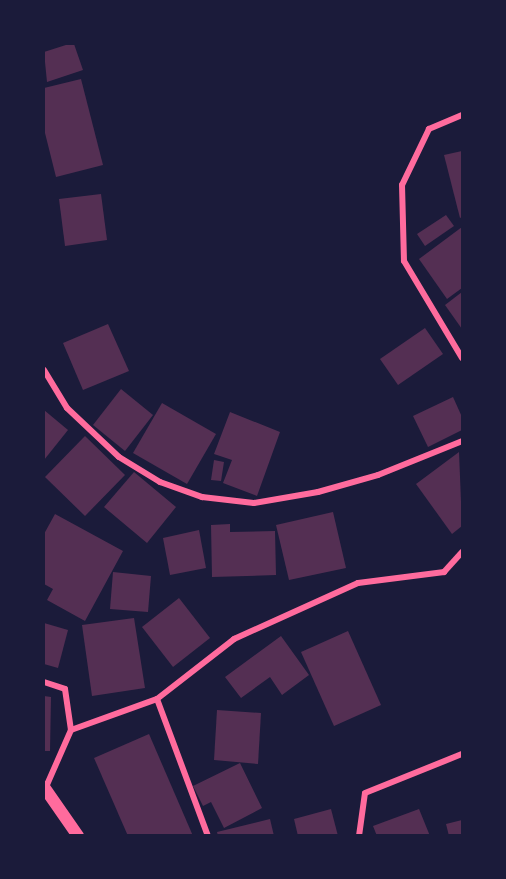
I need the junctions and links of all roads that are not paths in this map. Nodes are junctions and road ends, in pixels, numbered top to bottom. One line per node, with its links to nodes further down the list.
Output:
1 (462, 115): 2 (street)
2 (462, 358)
3 (44, 370): 4 (street)
4 (462, 441)
5 (462, 552): 7 (street)
6 (44, 682): 8 (street)
7 (157, 699): 8 (street); 12 (street)
8 (71, 730): 10 (street)
9 (462, 754): 13 (street)
10 (45, 787): 11 (main road)
11 (78, 836)
12 (208, 836)
13 (359, 836)

